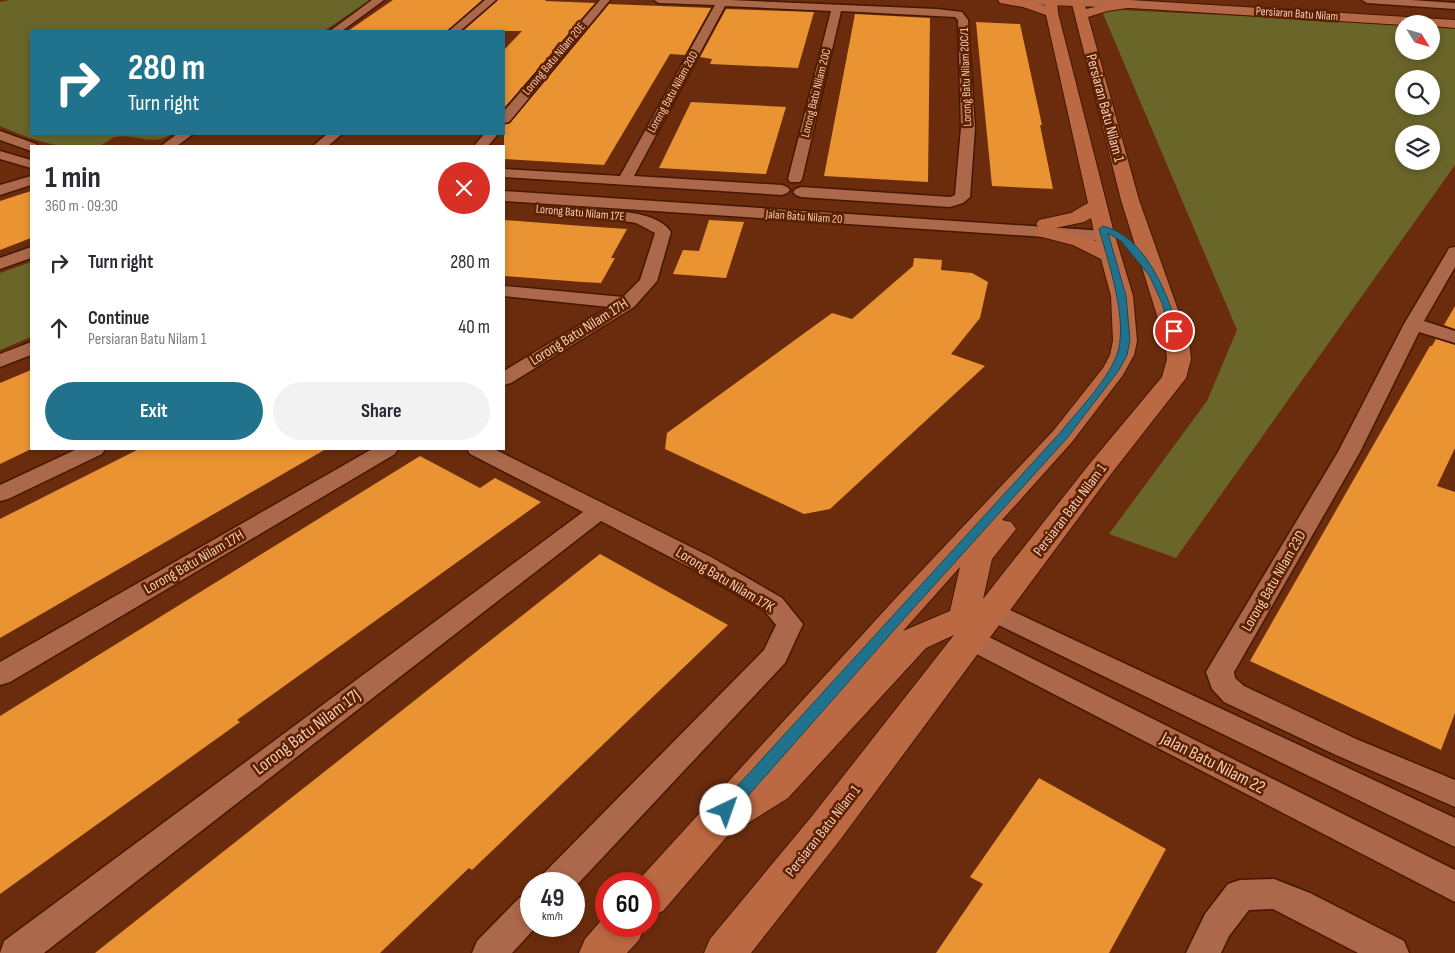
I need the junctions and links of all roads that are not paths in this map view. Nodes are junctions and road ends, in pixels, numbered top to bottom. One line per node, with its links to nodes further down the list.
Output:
1 (378, 0): 16 (street)
2 (491, 0): 17 (street)
3 (605, 0): 18 (street, Lorong Batu Nilam 20E)
4 (659, 0): 9 (street, Lorong Batu Nilam 20C/1)
5 (1004, 0): 10 (main road)
6 (1019, 0): 10 (main road, Persiaran Batu Nilam)
7 (1367, 0): 12 (street)
8 (1134, 2): 11 (main road, Persiaran Batu Nilam); 14 (main road, Persiaran Batu Nilam); 15 (main road, Persiaran Batu Nilam)
9 (722, 3): 13 (street, Lorong Batu Nilam 20C/1); 33 (street, Lorong Batu Nilam 20D)
10 (1052, 5): 11 (main road, Persiaran Batu Nilam); 41 (main road, Persiaran Batu Nilam 1)
11 (1078, 6): 39 (main road, Persiaran Batu Nilam 1)
12 (1455, 6)
13 (837, 8): 35 (street, Lorong Batu Nilam 20C); 35 (street, Lorong Batu Nilam 20C/1)
14 (1455, 16)
15 (1455, 24)
16 (336, 30)
17 (455, 30)
18 (505, 118)
19 (0, 135): 26 (street)
20 (184, 135): 23 (street)
21 (334, 135): 24 (street)
22 (490, 135): 25 (street)
23 (170, 145)
24 (321, 145)
25 (482, 145)
26 (30, 147)
27 (0, 155): 28 (street)
28 (30, 164)
29 (0, 169): 31 (street)
30 (505, 173): 33 (street)
31 (30, 176)
32 (30, 180): 36 (street)
33 (624, 181): 37 (street)
34 (505, 184): 40 (street, Jalan Batu Nilam 20)
35 (798, 186): 37 (street); 43 (street)
36 (0, 190)
37 (782, 190): 40 (street)
38 (505, 196): 44 (street, Jalan Batu Nilam 20)
39 (1130, 200): 47 (main road); 51 (main road, Persiaran Batu Nilam 1)
40 (768, 203): 43 (street, Jalan Batu Nilam 20)
41 (1098, 205): 46 (main road); 47 (main road, Persiaran Batu Nilam 1)
42 (505, 206): 45 (street, Lorong Batu Nilam 17E)
43 (809, 206): 44 (street); 46 (street, Jalan Batu Nilam 20)
44 (686, 208): 46 (street, Jalan Batu Nilam 20)
45 (656, 225): 53 (street, Lorong Batu Nilam 17H)
46 (1045, 228): 47 (street, Jalan Batu Nilam 20); 47 (main road)
47 (1109, 239): 51 (main road); 59 (main road, Persiaran Batu Nilam 1)
48 (30, 252): 50 (street)
49 (1455, 252): 54 (street, Lorong Batu Nilam 23D)
50 (0, 264)
51 (1153, 274): 65 (main road, Persiaran Batu Nilam 1)
52 (505, 291): 53 (street)
53 (628, 303): 58 (street, Lorong Batu Nilam 17H)
54 (1413, 324): 55 (street); 67 (street, Lorong Batu Nilam 23D)
55 (1455, 336)
56 (30, 348): 57 (street)
57 (0, 361)
58 (505, 378)
59 (1063, 436): 65 (main road); 68 (main road, Persiaran Batu Nilam 1)
60 (92, 450): 63 (street)
61 (385, 450): 66 (street, Lorong Batu Nilam 17H)
62 (480, 450): 64 (street, Lorong Batu Nilam 17K)
63 (0, 494)
64 (599, 511): 70 (street, Lorong Batu Nilam 17K); 76 (street, Lorong Batu Nilam 17J)
65 (976, 622): 68 (main road); 69 (street); 72 (street, Jalan Batu Nilam 22); 79 (main road, Persiaran Batu Nilam 1)
66 (0, 675)
67 (1455, 794)
68 (713, 824): 71 (main road, Persiaran Batu Nilam 1)
69 (1455, 833)
70 (568, 872)
71 (660, 885)
72 (1455, 887)
73 (520, 921): 77 (street)
74 (614, 937): 78 (main road)
75 (1210, 939): 80 (street)
76 (16, 953)
77 (489, 953)
78 (600, 953)
79 (725, 953)
80 (1392, 953)

